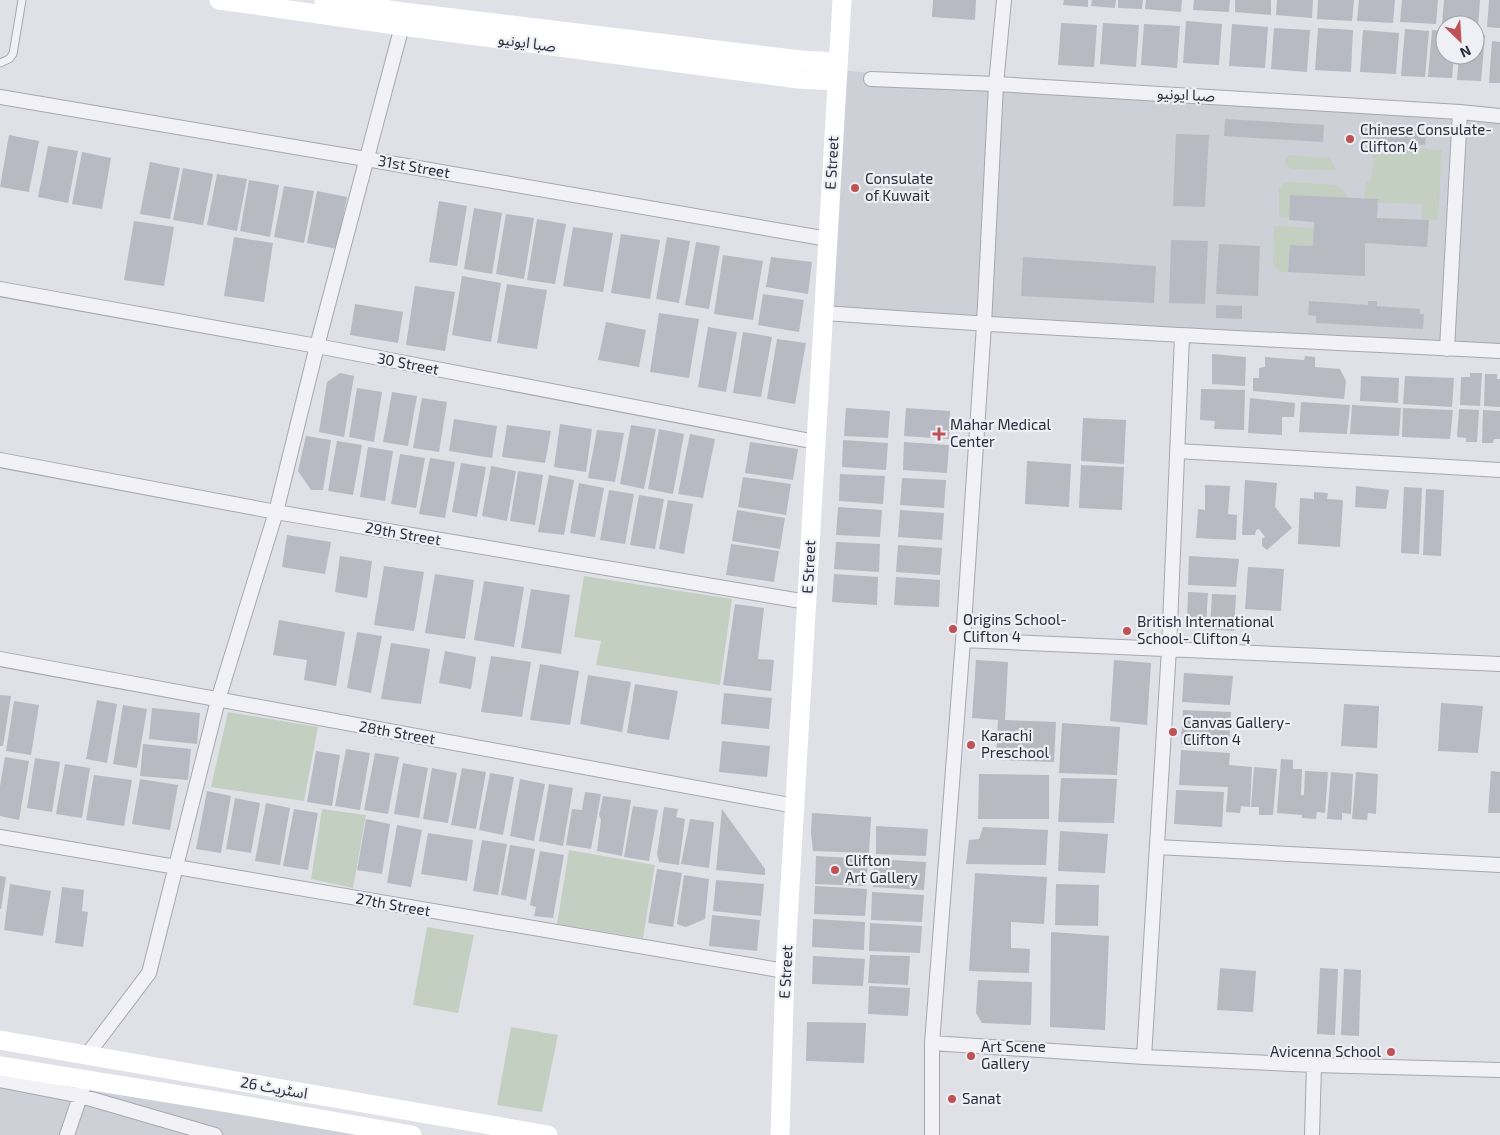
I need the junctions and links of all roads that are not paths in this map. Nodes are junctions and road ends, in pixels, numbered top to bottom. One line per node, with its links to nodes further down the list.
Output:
1 (22, 0): 8 (lane)
2 (219, 0): 6 (main road, صبا ایونیو)
3 (842, 0): 7 (main road, E Street)
4 (1004, 0): 11 (street)
5 (334, 1): 6 (main road, صبا ایونیو)
6 (402, 19): 7 (main road, صبا ایونیو); 10 (main road, صبا ایونیو); 15 (street)
7 (838, 62): 10 (main road, E Street)
8 (0, 63)
9 (871, 79): 11 (street, صبا ایونیو)
10 (836, 81): 16 (main road, E Street)
11 (996, 84): 13 (street, صبا ایونیو); 19 (street)
12 (0, 97): 15 (street, 31st Street)
13 (1460, 112): 14 (street, صبا ایونیو); 22 (street)
14 (1500, 116)
15 (366, 158): 16 (street, 31st Street); 21 (street)
16 (828, 240): 18 (main road, E Street)
17 (0, 289): 21 (street, 30 Street)
18 (824, 313): 19 (street); 24 (main road, E Street)
19 (984, 324): 20 (street); 30 (street)
20 (1182, 336): 22 (street); 25 (street)
21 (317, 346): 24 (street, 30 Street); 28 (street)
22 (1447, 349): 23 (street)
23 (1500, 351)
24 (816, 442): 29 (main road, E Street)
25 (1177, 451): 27 (street); 31 (street)
26 (0, 460): 28 (street, 29th Street)
27 (1500, 470)
28 (276, 512): 29 (street, 29th Street); 34 (street)
29 (807, 602): 35 (main road, E Street)
30 (963, 640): 31 (street); 42 (street)
31 (1169, 648): 33 (street); 37 (street)
32 (0, 659): 34 (street, 28th Street)
33 (1500, 664)
34 (218, 700): 35 (street, 28th Street); 39 (street)
35 (795, 806): 40 (main road, E Street)
36 (0, 837): 39 (street, 27th Street)
37 (1157, 847): 38 (street); 44 (street)
38 (1500, 865)
39 (175, 868): 40 (street, 27th Street); 43 (street)
40 (785, 971): 55 (main road, E Street)
41 (0, 1040): 43 (main road, اسٹریٹ 26)
42 (932, 1043): 44 (street); 56 (street)
43 (87, 1055): 54 (main road, اسٹریٹ 26)
44 (1144, 1057): 45 (street)
45 (1314, 1065): 47 (street); 57 (street)
46 (0, 1066): 49 (main road, اسٹریٹ 26)
47 (1500, 1070)
48 (0, 1080): 49 (street)
49 (83, 1088): 50 (main road, اسٹریٹ 26); 51 (street); 52 (street)
50 (384, 1132): 53 (main road, اسٹریٹ 26)
51 (67, 1135)
52 (215, 1135)
53 (412, 1135)
54 (548, 1135)
55 (780, 1135)
56 (932, 1135)
57 (1312, 1135)

